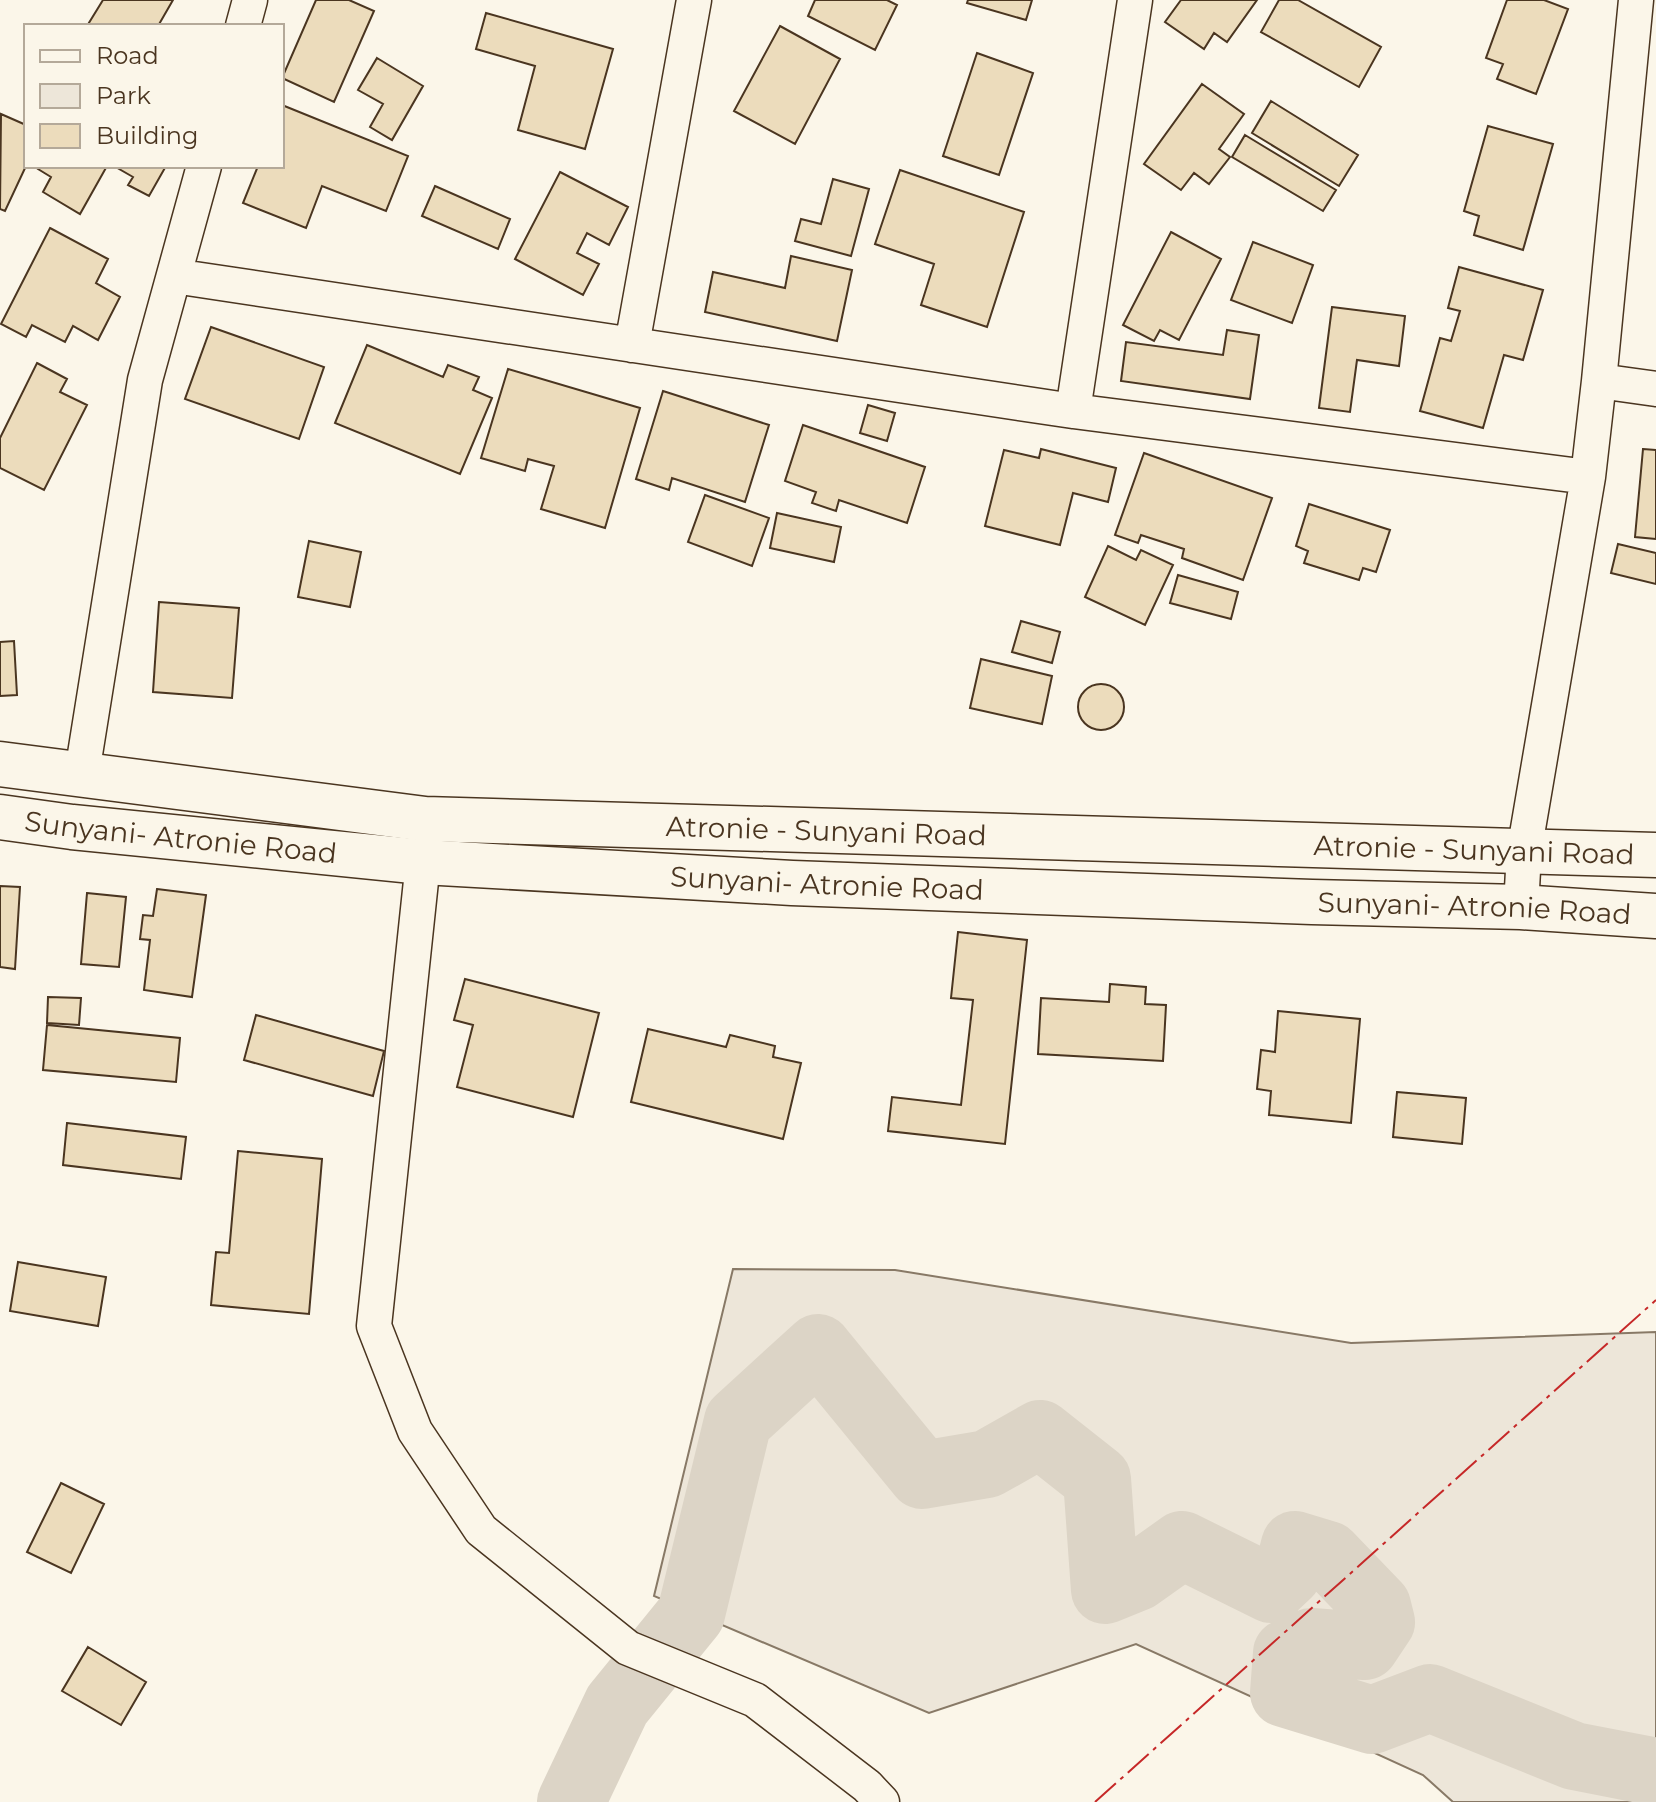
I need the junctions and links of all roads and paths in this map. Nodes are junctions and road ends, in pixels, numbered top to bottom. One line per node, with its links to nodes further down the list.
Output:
1 (250, 0): 5 (street)
2 (694, 0): 8 (street)
3 (1135, 0): 11 (street)
4 (1636, 0): 9 (street)
5 (244, 24)
6 (203, 168): 7 (street)
7 (174, 276): 8 (street); 14 (street)
8 (632, 345): 11 (street)
9 (1599, 381): 10 (street); 12 (street)
10 (1656, 389)
11 (1073, 411): 12 (street)
12 (1588, 477): 16 (street)
13 (0, 764): 14 (highway, Atronie - Sunyani Road)
14 (82, 773): 16 (highway, Atronie - Sunyani Road)
15 (0, 817): 18 (highway, Sunyani- Atronie Road)
16 (1524, 852): 17 (highway, Atronie - Sunyani Road); 19 (street)
17 (1656, 855)
18 (423, 862): 19 (highway, Sunyani- Atronie Road); 21 (street)
19 (1521, 907): 20 (highway, Sunyani- Atronie Road)
20 (1656, 916)
21 (882, 1802)

